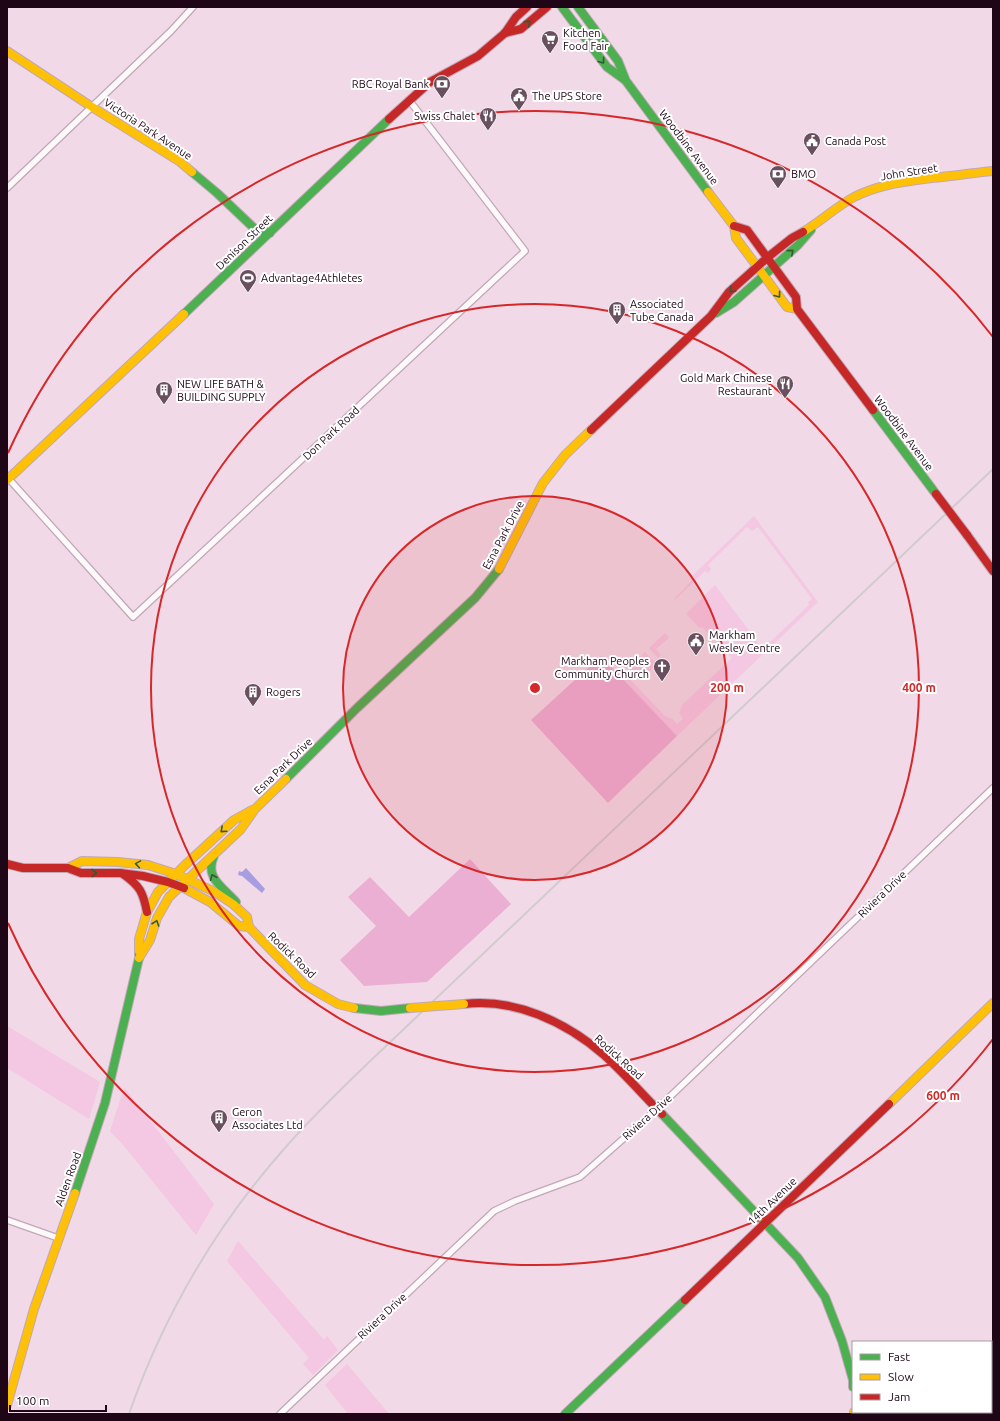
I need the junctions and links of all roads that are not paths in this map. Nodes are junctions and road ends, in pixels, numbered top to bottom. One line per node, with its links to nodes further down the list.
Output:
1 (193, 7): 10 (street)
2 (527, 7): 6 (main road, Denison Street)
3 (547, 7): 6 (main road, Denison Street, one-way to 3)
4 (562, 7): 8 (main road, Woodbine Avenue, one-way to 8)
5 (578, 7): 8 (main road, Woodbine Avenue)
6 (505, 33): 9 (main road, Denison Street)
7 (7, 51): 10 (main road, Victoria Park Avenue)
8 (626, 81): 14 (main road, Woodbine Avenue)
9 (408, 100): 15 (main road, Denison Street); 22 (street, Don Park Road)
10 (92, 107): 12 (street); 15 (main road, Victoria Park Avenue)
11 (993, 171): 13 (main road, John Street)
12 (7, 188)
13 (815, 225): 16 (main road, John Street); 17 (main road, John Street, one-way to 13)
14 (734, 226): 16 (main road, Woodbine Avenue); 18 (main road, Woodbine Avenue)
15 (270, 233): 22 (main road, Denison Street)
16 (768, 257): 17 (main road, Woodbine Avenue); 18 (main road, John Street)
17 (774, 266): 19 (main road, John Street); 20 (main road, Woodbine Avenue)
18 (756, 267): 19 (main road, Woodbine Avenue); 21 (main road, Esna Park Drive, one-way to 21)
19 (763, 276): 20 (main road, Woodbine Avenue, one-way to 20); 21 (main road, Esna Park Drive)
20 (797, 309): 23 (main road, Woodbine Avenue, bridge)
21 (711, 316): 25 (main road, Esna Park Drive)
22 (8, 479)
23 (993, 570)
24 (993, 788): 39 (street, Riviera Drive)
25 (255, 809): 26 (main road, Esna Park Drive); 30 (main road, Esna Park Drive, one-way to 30)
26 (217, 851): 31 (main road, Esna Park Drive); 35 (main road, one-way to 26)
27 (7, 864): 28 (main road)
28 (68, 868): 29 (main road, one-way to 29); 30 (main road, one-way to 28)
29 (120, 873): 32 (main road); 34 (main road)
30 (176, 874): 31 (main road); 32 (main road, Alden Road)
31 (187, 879): 33 (main road, Esna Park Drive); 35 (main road)
32 (168, 882): 33 (main road); 34 (main road, Alden Road)
33 (180, 886): 36 (main road, Rodick Road); 37 (main road, Alden Road, one-way to 33)
34 (147, 912): 37 (main road, Alden Road)
35 (247, 917): 36 (main road)
36 (248, 927): 39 (main road, Rodick Road, bridge)
37 (139, 958): 42 (main road, Alden Road)
38 (993, 1003): 41 (main road, 14th Avenue)
39 (656, 1110): 41 (main road, Rodick Road); 45 (street, Riviera Drive)
40 (7, 1220): 42 (street)
41 (765, 1224): 43 (main road, Rodick Road); 46 (main road, 14th Avenue)
42 (58, 1238): 44 (main road, Alden Road)
43 (851, 1369)
44 (7, 1405)
45 (280, 1414)
46 (566, 1414)

